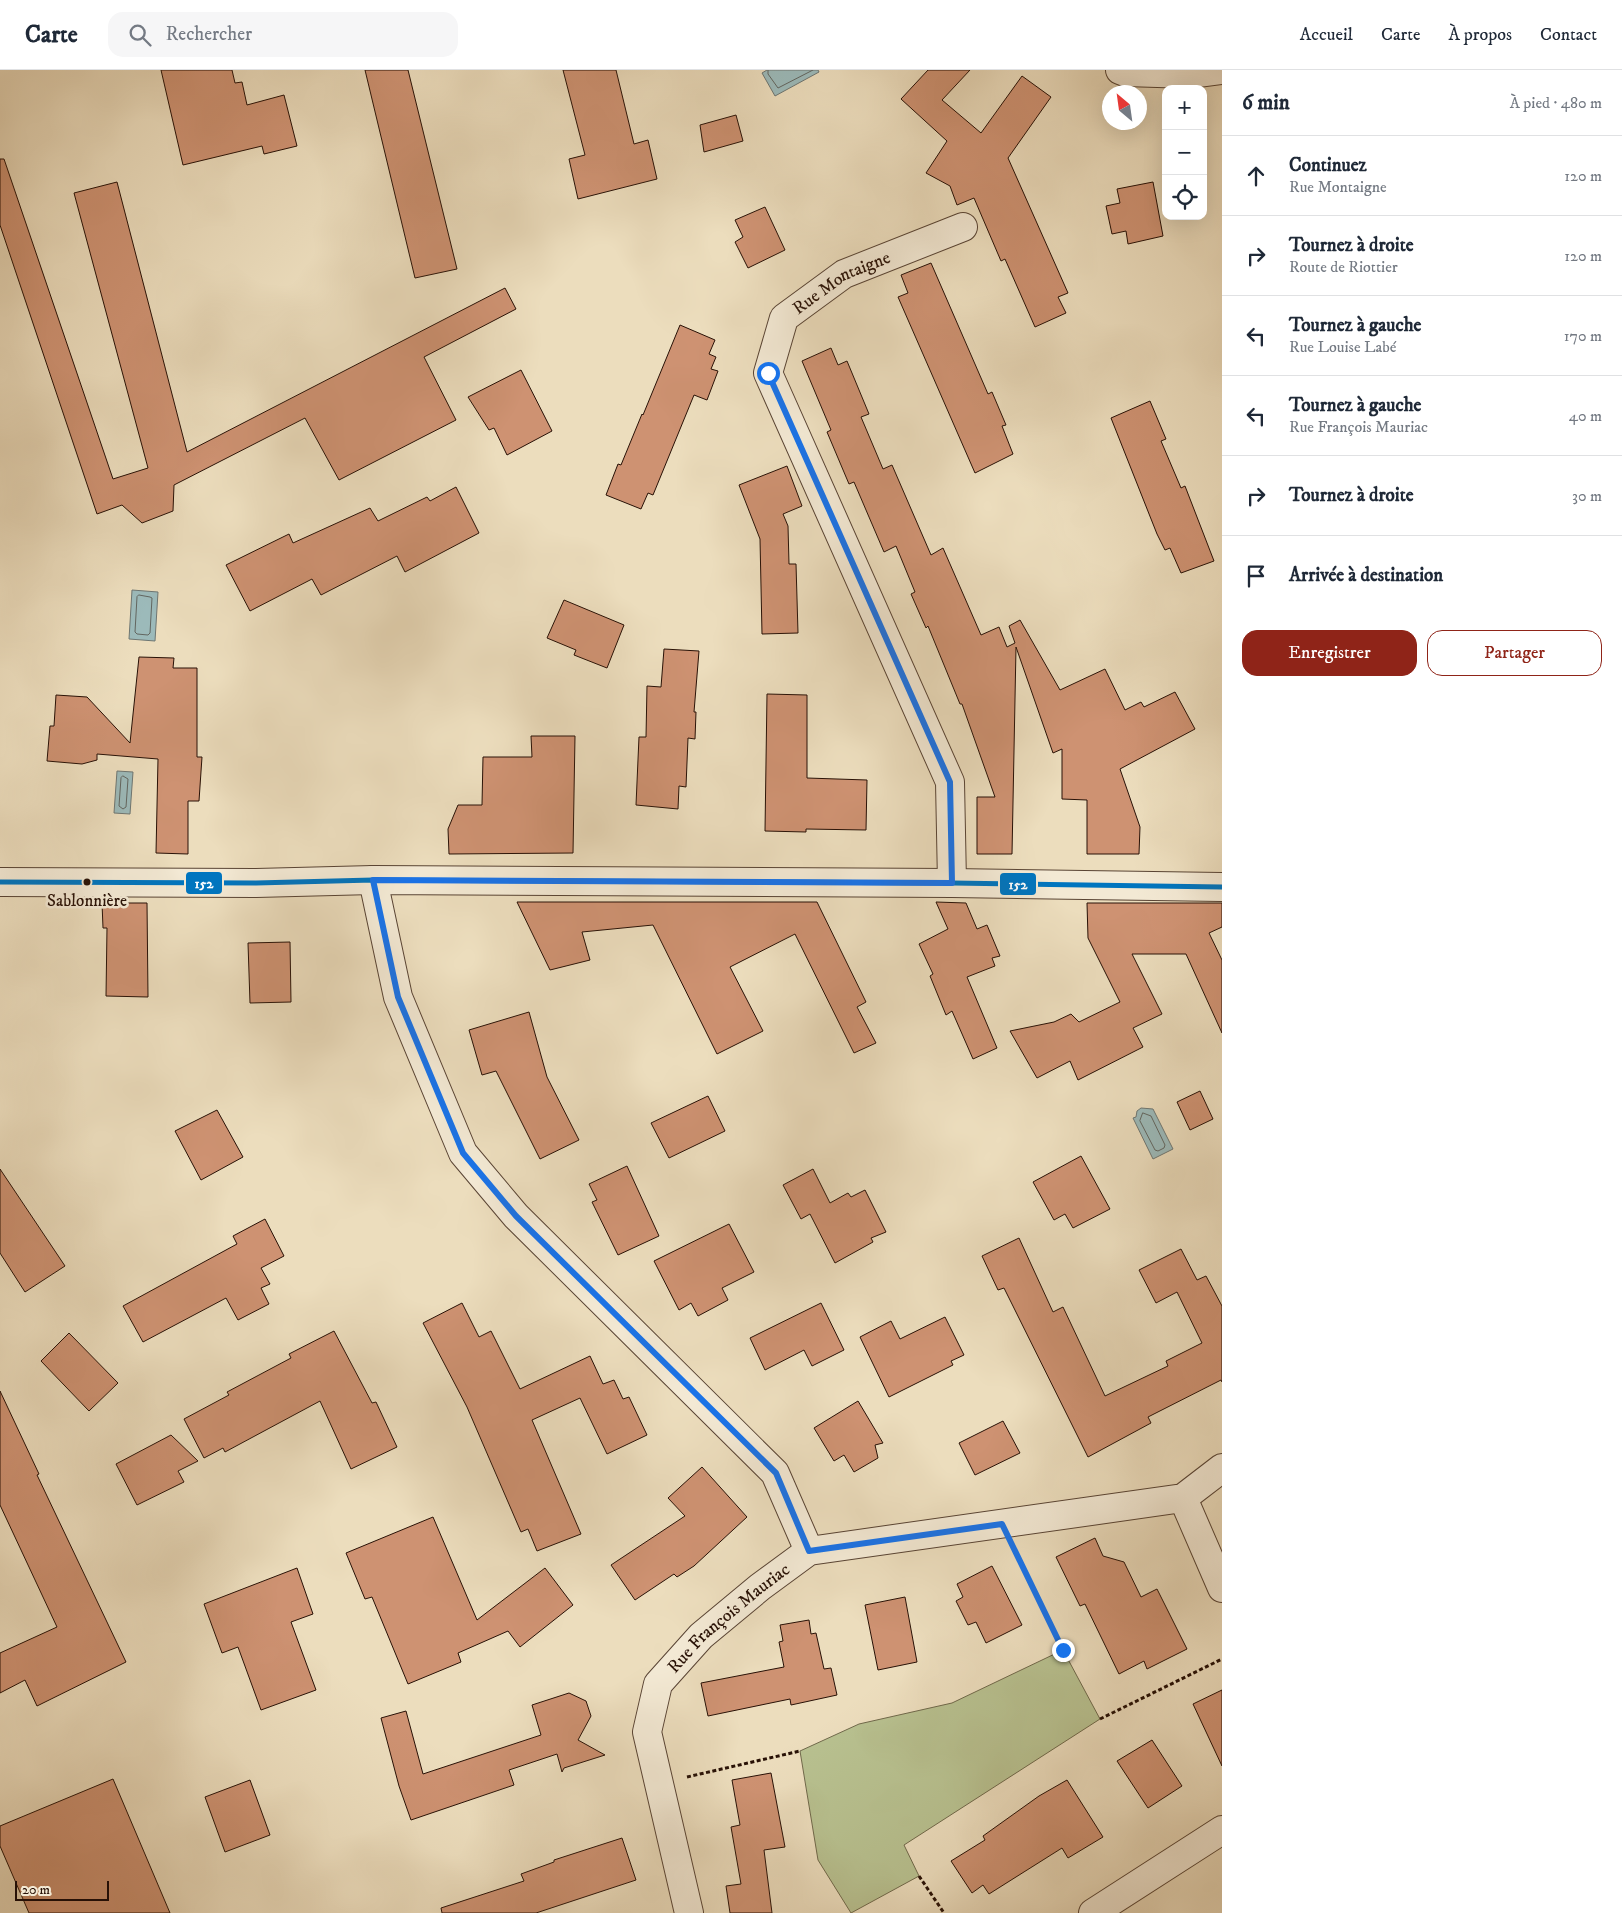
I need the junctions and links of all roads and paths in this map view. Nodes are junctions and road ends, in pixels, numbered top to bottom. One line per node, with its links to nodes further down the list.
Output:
1 (1120, 70): 2 (street)
2 (1222, 70)
3 (963, 227): 6 (street, Rue Montaigne)
4 (373, 880): 5 (street); 6 (street); 11 (street)
5 (0, 882)
6 (952, 883): 7 (street)
7 (1222, 887)
8 (1222, 1468): 9 (street)
9 (1184, 1498): 10 (street, Rue François Mauriac); 12 (street)
10 (1002, 1524): 11 (street, Rue François Mauriac); 13 (path)
11 (809, 1551): 17 (street, Rue François Mauriac)
12 (1222, 1588)
13 (1063, 1650)
14 (1222, 1659): 15 (path)
15 (1100, 1719)
16 (800, 1751): 17 (path)
17 (660, 1784): 20 (street, Rue François Mauriac)
18 (1222, 1830): 22 (street)
19 (919, 1876): 21 (path)
20 (689, 1913)
21 (944, 1913)
22 (1093, 1913)

